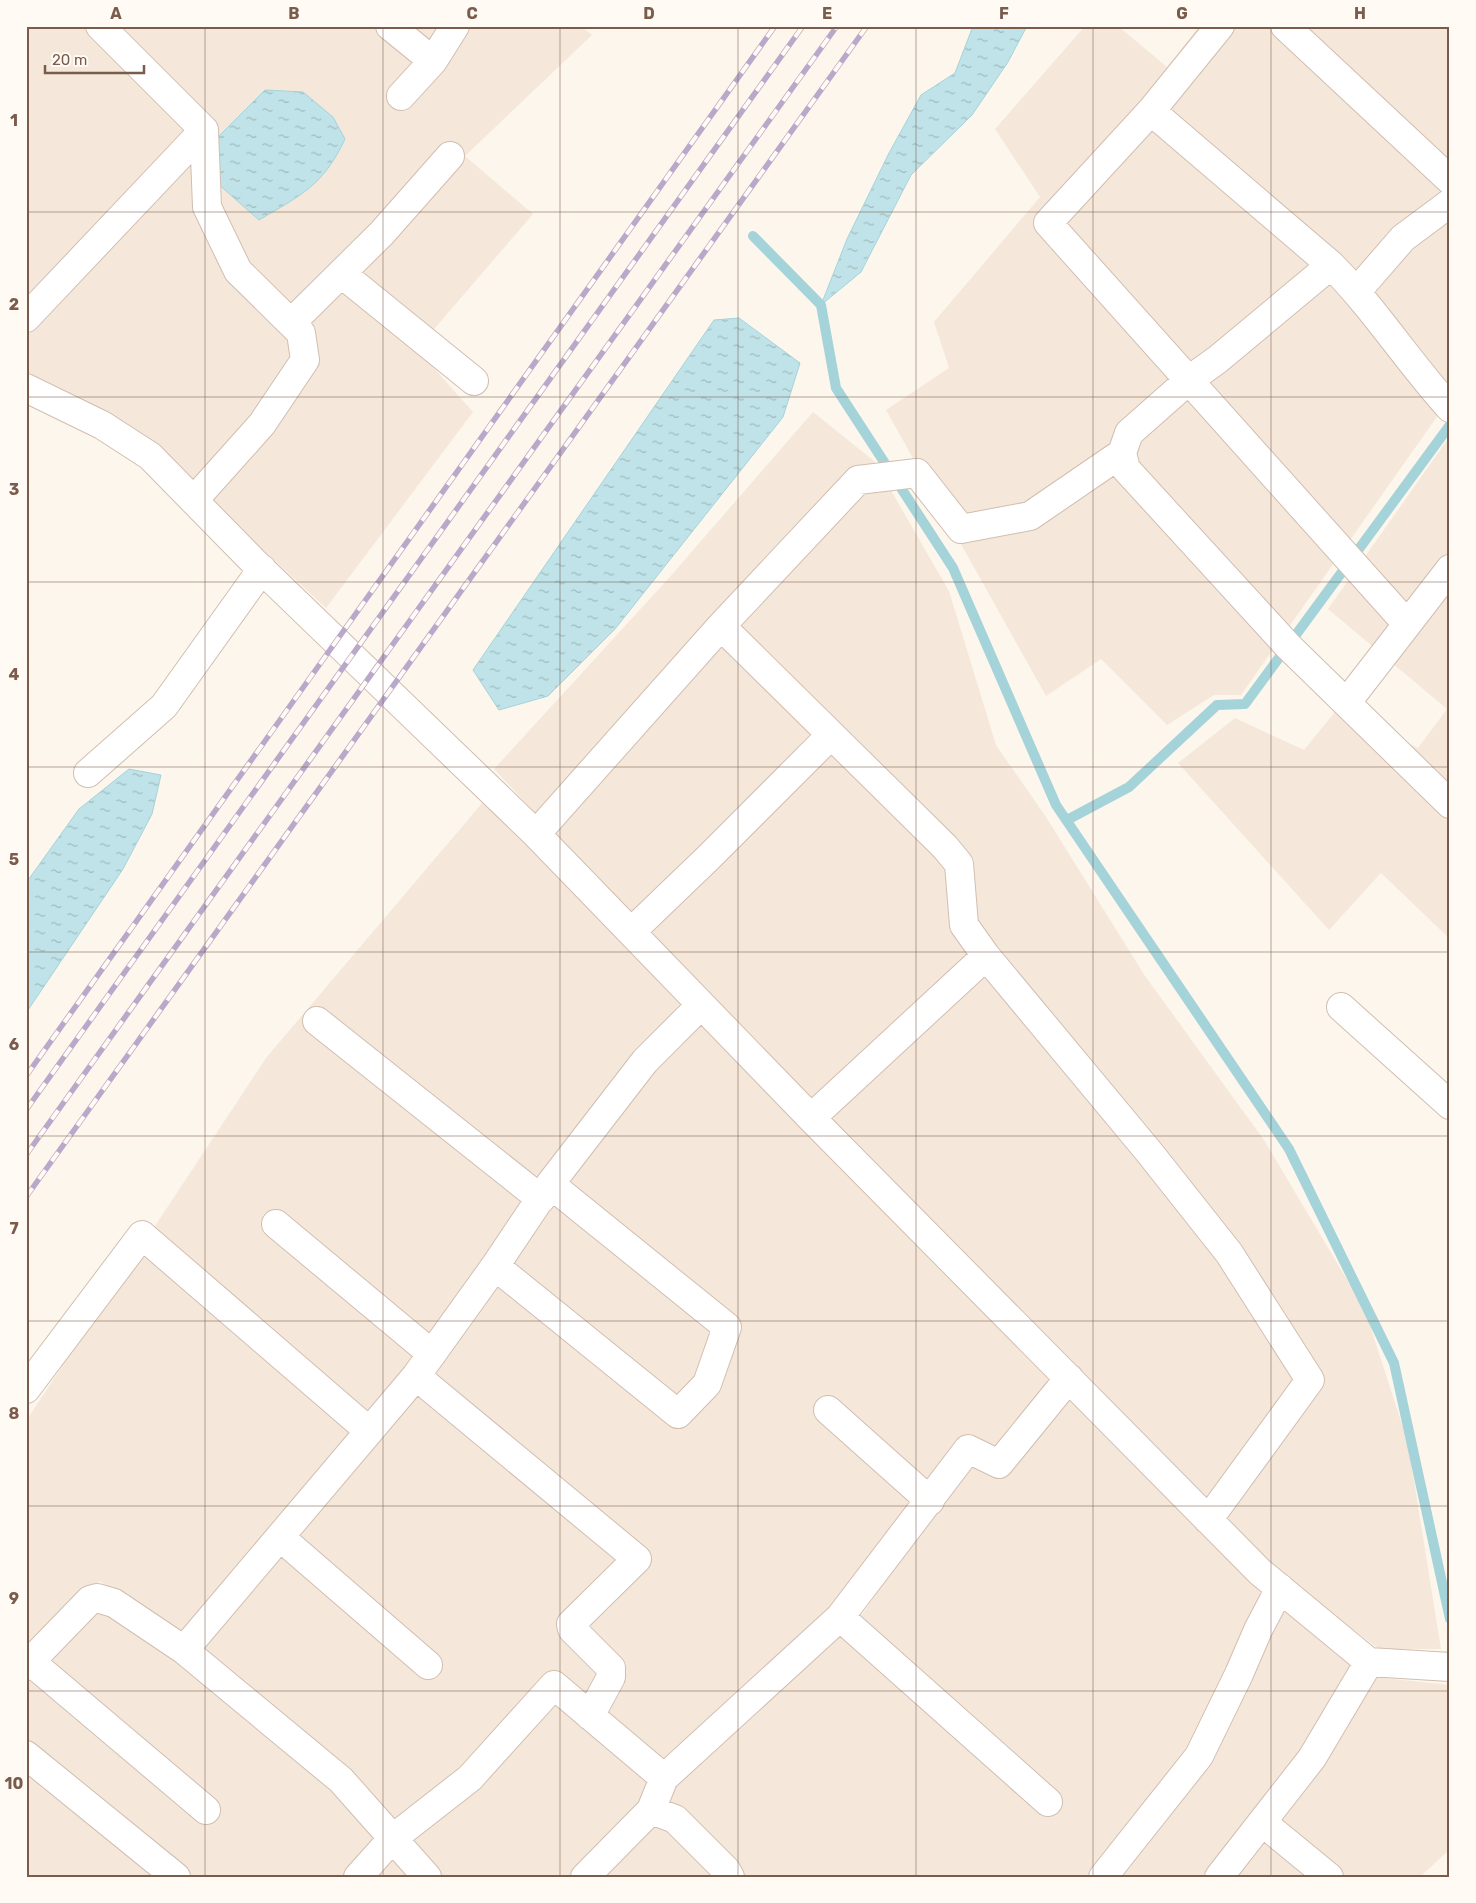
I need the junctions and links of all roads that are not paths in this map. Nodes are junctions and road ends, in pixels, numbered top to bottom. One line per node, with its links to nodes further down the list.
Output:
1 (100, 26): 9 (street)
2 (390, 26): 6 (street)
3 (455, 26): 6 (street)
4 (1220, 26): 8 (street)
5 (1285, 26): 11 (street)
6 (433, 61): 7 (street)
7 (401, 96)
8 (1151, 111): 13 (street); 18 (street)
9 (204, 130): 16 (street); 17 (street)
10 (450, 156): 14 (street)
11 (1450, 180)
12 (1450, 203): 15 (street)
13 (1330, 265): 15 (street); 18 (street)
14 (342, 274): 17 (street); 19 (street)
15 (1357, 290): 21 (street)
16 (26, 318)
17 (291, 322): 23 (street)
18 (1189, 380): 22 (street); 26 (street)
19 (474, 381)
20 (26, 388): 23 (street)
21 (1450, 408)
22 (1122, 452): 27 (street); 28 (street)
23 (194, 500): 25 (street)
24 (1450, 568): 26 (street)
25 (262, 569): 30 (street); 32 (street)
26 (1407, 624): 28 (street)
27 (721, 626): 29 (street); 32 (street)
28 (1347, 702): 31 (street)
29 (831, 735): 33 (street); 34 (street)
30 (88, 773)
31 (1450, 804)
32 (536, 834): 33 (street)
33 (631, 932): 35 (street)
34 (986, 956): 39 (street); 50 (street)
35 (701, 1004): 39 (street); 40 (street)
36 (1341, 1007): 38 (street)
37 (317, 1021): 40 (street)
38 (1450, 1106)
39 (811, 1118): 45 (street)
40 (545, 1192): 42 (street); 42 (street)
41 (276, 1224): 43 (street)
42 (495, 1266): 43 (street)
43 (432, 1354): 44 (street)
44 (416, 1376): 48 (street); 59 (street)
45 (1069, 1378): 49 (street); 50 (street)
46 (26, 1389): 48 (street)
47 (828, 1410): 49 (street)
48 (369, 1431): 51 (street)
49 (930, 1501): 53 (street)
50 (1208, 1520): 52 (street)
51 (280, 1537): 54 (street); 57 (street)
52 (1280, 1588): 55 (street); 72 (street)
53 (840, 1617): 61 (street); 62 (street)
54 (184, 1650): 56 (street); 66 (street)
55 (1369, 1662): 58 (street); 65 (street)
56 (29, 1664): 63 (street)
57 (428, 1666)
58 (1450, 1667)
59 (590, 1716): 61 (street); 66 (street)
60 (26, 1755): 67 (street)
61 (664, 1778): 64 (street)
62 (1048, 1802)
63 (206, 1810)
64 (651, 1810): 70 (street); 71 (street)
65 (1262, 1822): 73 (street); 74 (street)
66 (392, 1838): 68 (street); 69 (street)
67 (176, 1877)
68 (358, 1877)
69 (427, 1877)
70 (585, 1877)
71 (730, 1877)
72 (1103, 1877)
73 (1219, 1877)
74 (1329, 1877)

